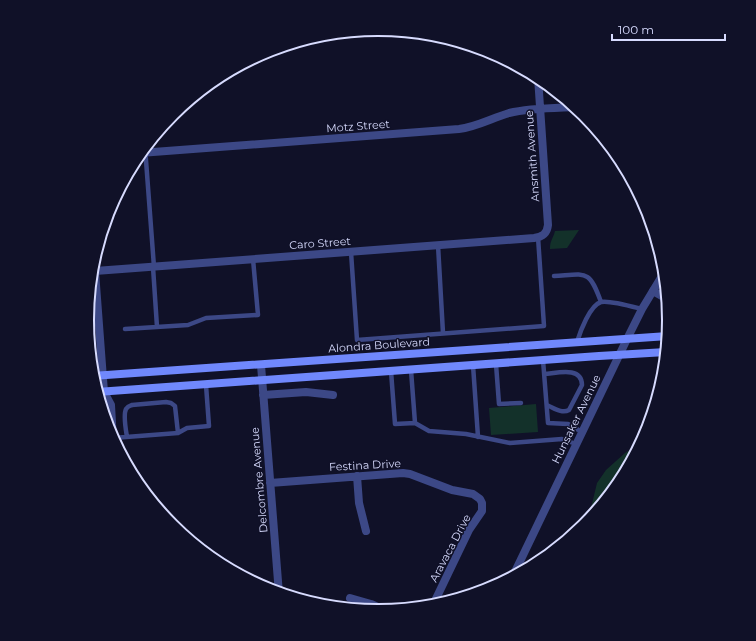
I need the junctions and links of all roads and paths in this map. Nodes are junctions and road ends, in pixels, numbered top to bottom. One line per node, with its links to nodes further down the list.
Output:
1 (539, 86): 3 (street, Ansmith Avenue)
2 (567, 108): 3 (street, Motz Street)
3 (540, 110): 4 (street, Motz Street); 6 (street, Ansmith Avenue)
4 (149, 151)
5 (144, 158): 10 (lane)
6 (541, 235): 7 (street, Caro Street); 21 (lane)
7 (438, 245): 8 (street, Caro Street); 21 (lane)
8 (351, 252): 9 (street, Caro Street); 21 (lane)
9 (253, 259): 10 (street, Caro Street); 19 (lane)
10 (153, 267): 11 (street, Caro Street); 19 (lane)
11 (98, 274)
12 (554, 276): 17 (lane)
13 (660, 280): 15 (street, Hunsaker Avenue)
14 (95, 289): 36 (street)
15 (653, 291): 16 (street); 18 (street, Hunsaker Avenue)
16 (661, 296)
17 (601, 302): 18 (lane); 24 (lane)
18 (642, 309): 23 (street, Hunsaker Avenue)
19 (157, 327): 20 (lane)
20 (125, 329)
21 (443, 333)
22 (662, 336): 23 (main road, Alondra Boulevard)
23 (626, 339): 24 (main road, Alondra Boulevard); 27 (street, Hunsaker Avenue)
24 (577, 342): 25 (main road, Alondra Boulevard)
25 (471, 350): 29 (main road, Alondra Boulevard); 31 (main road)
26 (661, 352): 27 (main road)
27 (619, 355): 28 (main road); 48 (street, Hunsaker Avenue)
28 (544, 360): 30 (main road); 34 (lane)
29 (261, 364): 36 (main road, Alondra Boulevard); 37 (street, Delcombre Avenue)
30 (496, 364): 31 (main road); 44 (lane)
31 (472, 365): 32 (main road); 51 (lane)
32 (412, 370): 33 (main road); 47 (lane)
33 (391, 371): 37 (main road); 47 (lane)
34 (544, 374): 45 (lane); 45 (lane)
35 (99, 376): 36 (main road, Alondra Boulevard)
36 (103, 376): 39 (street)
37 (262, 380): 38 (main road); 41 (street, Delcombre Avenue)
38 (206, 384): 40 (main road); 49 (lane)
39 (101, 386)
40 (103, 392)
41 (263, 395): 42 (street); 55 (street, Delcombre Avenue)
42 (333, 395)
43 (104, 397): 46 (street)
44 (521, 403)
45 (547, 404): 48 (lane)
46 (112, 420)
47 (415, 423): 51 (lane)
48 (582, 432): 53 (street, Hunsaker Avenue)
49 (178, 433): 50 (lane); 50 (lane)
50 (126, 437): 52 (lane)
51 (478, 437): 53 (lane)
52 (119, 439)
53 (576, 444): 58 (street, Hunsaker Avenue)
54 (357, 476): 55 (street, Festina Drive); 56 (street, Festina Drive); 57 (street)
55 (270, 482): 59 (street, Delcombre Avenue)
56 (480, 499): 61 (street, Aravaca Drive)
57 (366, 531)
58 (516, 569)
59 (278, 587)
60 (350, 598): 62 (street)
61 (436, 600)
62 (373, 605)

